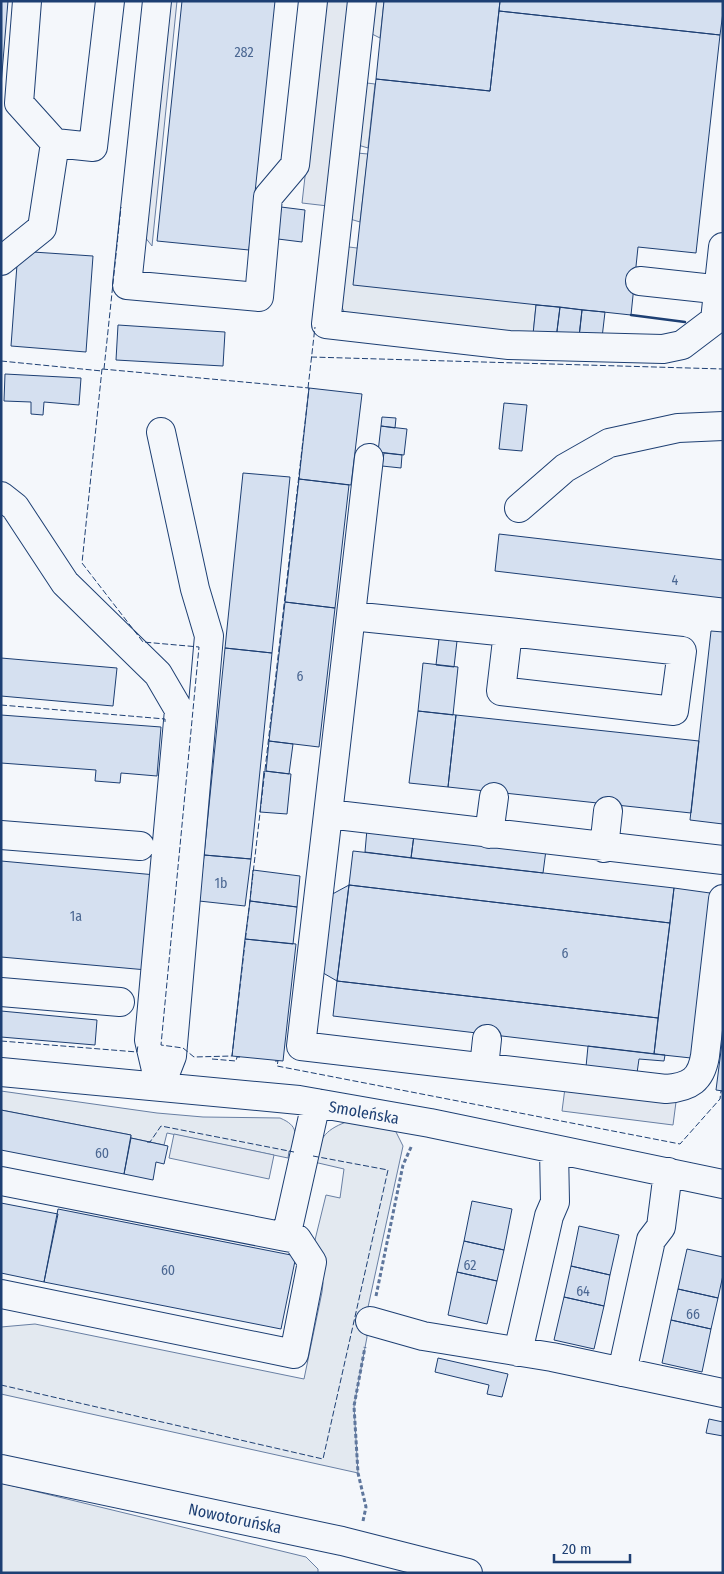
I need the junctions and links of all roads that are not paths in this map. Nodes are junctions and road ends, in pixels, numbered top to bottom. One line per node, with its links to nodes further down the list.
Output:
1 (27, 1): 6 (street)
2 (110, 1): 6 (street)
3 (157, 1): 4 (street)
4 (313, 1)
5 (362, 1): 10 (street)
6 (55, 144): 8 (street)
7 (723, 247): 10 (street)
8 (1, 262)
9 (640, 281): 10 (street)
10 (721, 289)
11 (723, 426): 15 (street)
12 (161, 432): 32 (street)
13 (369, 458): 16 (street)
14 (1, 496): 32 (street)
15 (519, 508)
16 (351, 616): 17 (street); 20 (street)
17 (508, 632): 17 (street)
18 (494, 797): 21 (street)
19 (608, 811): 24 (street)
20 (328, 814): 21 (street); 30 (street)
21 (489, 834): 24 (street)
22 (1, 835): 23 (street)
23 (140, 846)
24 (604, 848): 25 (street)
25 (723, 860)
26 (723, 899): 30 (street)
27 (1, 992): 28 (street)
28 (120, 1002)
29 (487, 1039): 30 (street)
30 (484, 1067)
31 (1, 1072): 32 (street, Smoleńska)
32 (160, 1087): 33 (street, Smoleńska)
33 (316, 1103): 34 (street, Smoleńska); 38 (street)
34 (554, 1149): 35 (street, Smoleńska); 41 (street)
35 (668, 1172): 37 (street, Smoleńska); 42 (street)
36 (1, 1181): 38 (street)
37 (723, 1184)
38 (286, 1237): 39 (street)
39 (1, 1294)
40 (370, 1321): 41 (street)
41 (518, 1352): 42 (street)
42 (622, 1372): 43 (street)
43 (723, 1393)
44 (1, 1469): 45 (street, Nowotoruńska)
45 (468, 1573)

